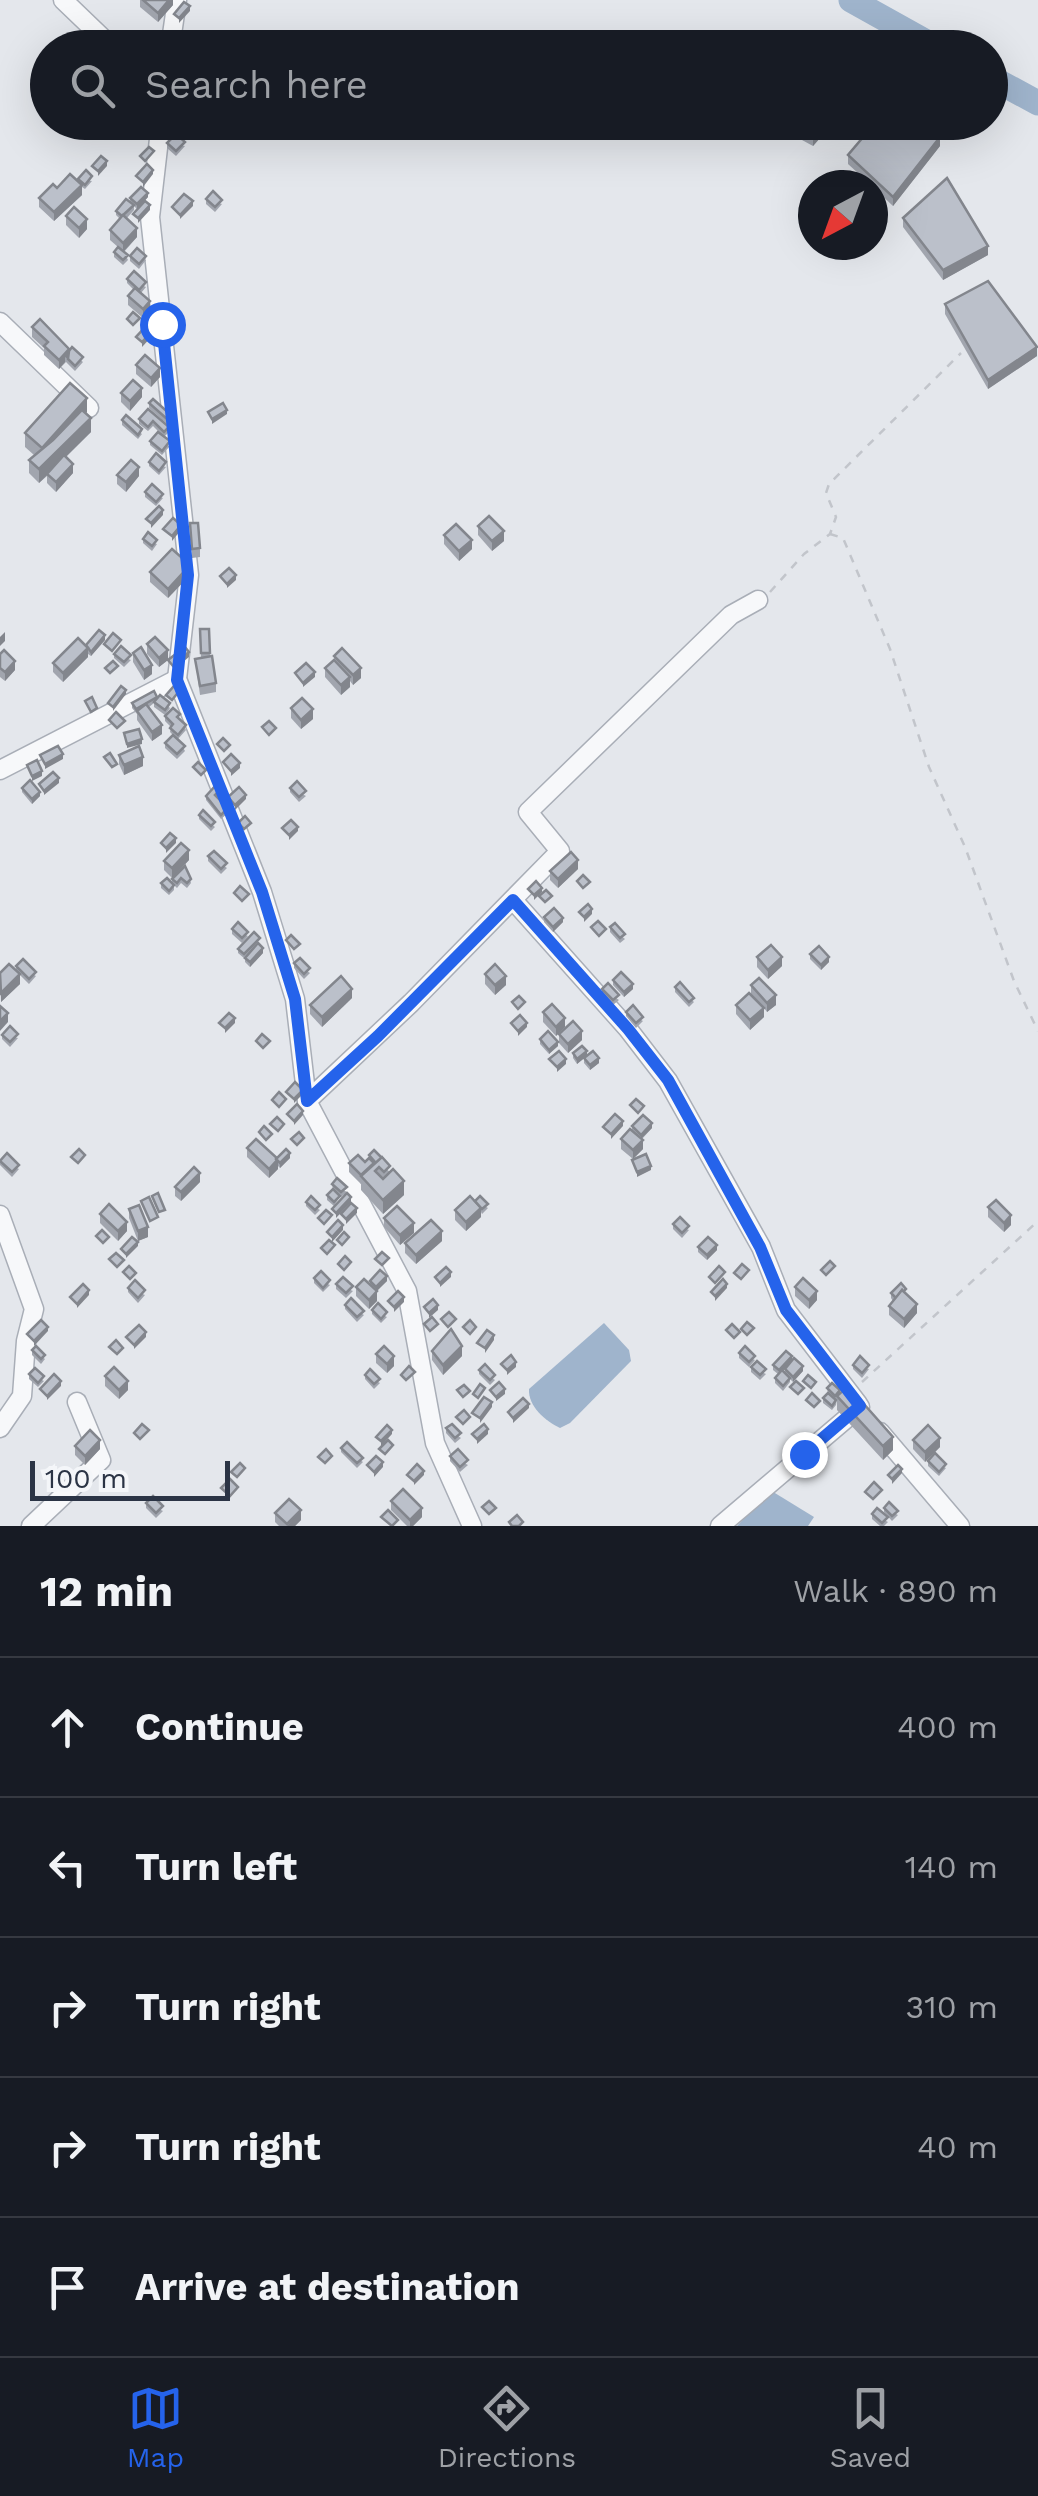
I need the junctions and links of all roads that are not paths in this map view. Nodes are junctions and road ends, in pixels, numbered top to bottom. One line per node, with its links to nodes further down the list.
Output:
1 (63, 0): 3 (street)
2 (178, 0): 4 (street)
3 (94, 30)
4 (173, 30)
5 (159, 140): 9 (street)
6 (4, 336): 7 (street)
7 (89, 408)
8 (758, 600): 11 (street)
9 (177, 680): 10 (street); 12 (street)
10 (0, 770)
11 (513, 900): 12 (street); 14 (street)
12 (307, 1101): 18 (street)
13 (0, 1215): 16 (street)
14 (855, 1400): 19 (street); 20 (street)
15 (77, 1402): 17 (street)
16 (0, 1428)
17 (31, 1526)
18 (472, 1526)
19 (720, 1526)
20 (960, 1526)

